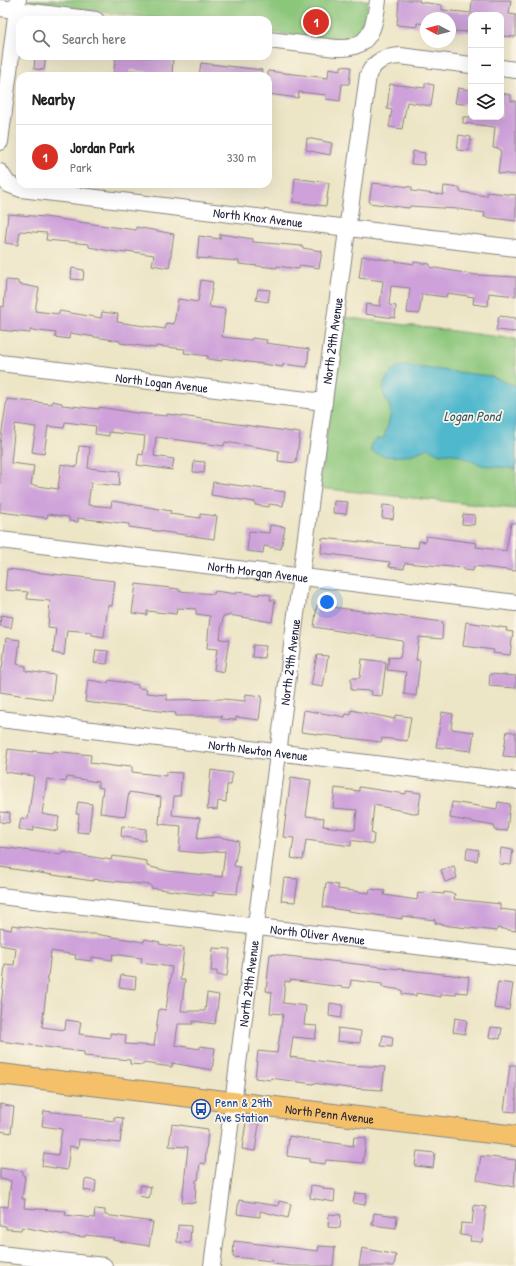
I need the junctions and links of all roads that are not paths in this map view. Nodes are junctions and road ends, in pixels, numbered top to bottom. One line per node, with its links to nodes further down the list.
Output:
1 (378, 0): 7 (street)
2 (18, 5): 3 (street); 4 (street); 5 (street)
3 (0, 8)
4 (17, 16)
5 (75, 16)
6 (16, 20): 11 (street)
7 (272, 40)
8 (468, 64): 15 (street, North 29th Avenue)
9 (504, 68): 10 (street)
10 (516, 70)
11 (0, 142)
12 (2, 175): 13 (street, North Knox Avenue)
13 (16, 187)
14 (18, 188): 15 (street, North Knox Avenue)
15 (347, 228): 16 (street, North Knox Avenue); 18 (street, North 29th Avenue)
16 (516, 248)
17 (0, 362): 18 (street, North Logan Avenue)
18 (324, 402): 20 (street, North 29th Avenue)
19 (0, 540): 20 (street, North Morgan Avenue)
20 (301, 577): 21 (street, North Morgan Avenue); 23 (street, North 29th Avenue)
21 (516, 603)
22 (0, 719): 23 (street, North Newton Avenue)
23 (278, 752): 24 (street, North Newton Avenue); 26 (street, North 29th Avenue)
24 (516, 781)
25 (0, 896): 26 (street, North Oliver Avenue)
26 (255, 927): 27 (street, North Oliver Avenue); 29 (street, North 29th Avenue)
27 (516, 958)
28 (0, 1074): 29 (main road, North Penn Avenue)
29 (232, 1102): 30 (main road, North Penn Avenue); 33 (street, North 29th Avenue)
30 (516, 1136)
31 (0, 1254): 32 (street)
32 (104, 1266)
33 (212, 1266)

